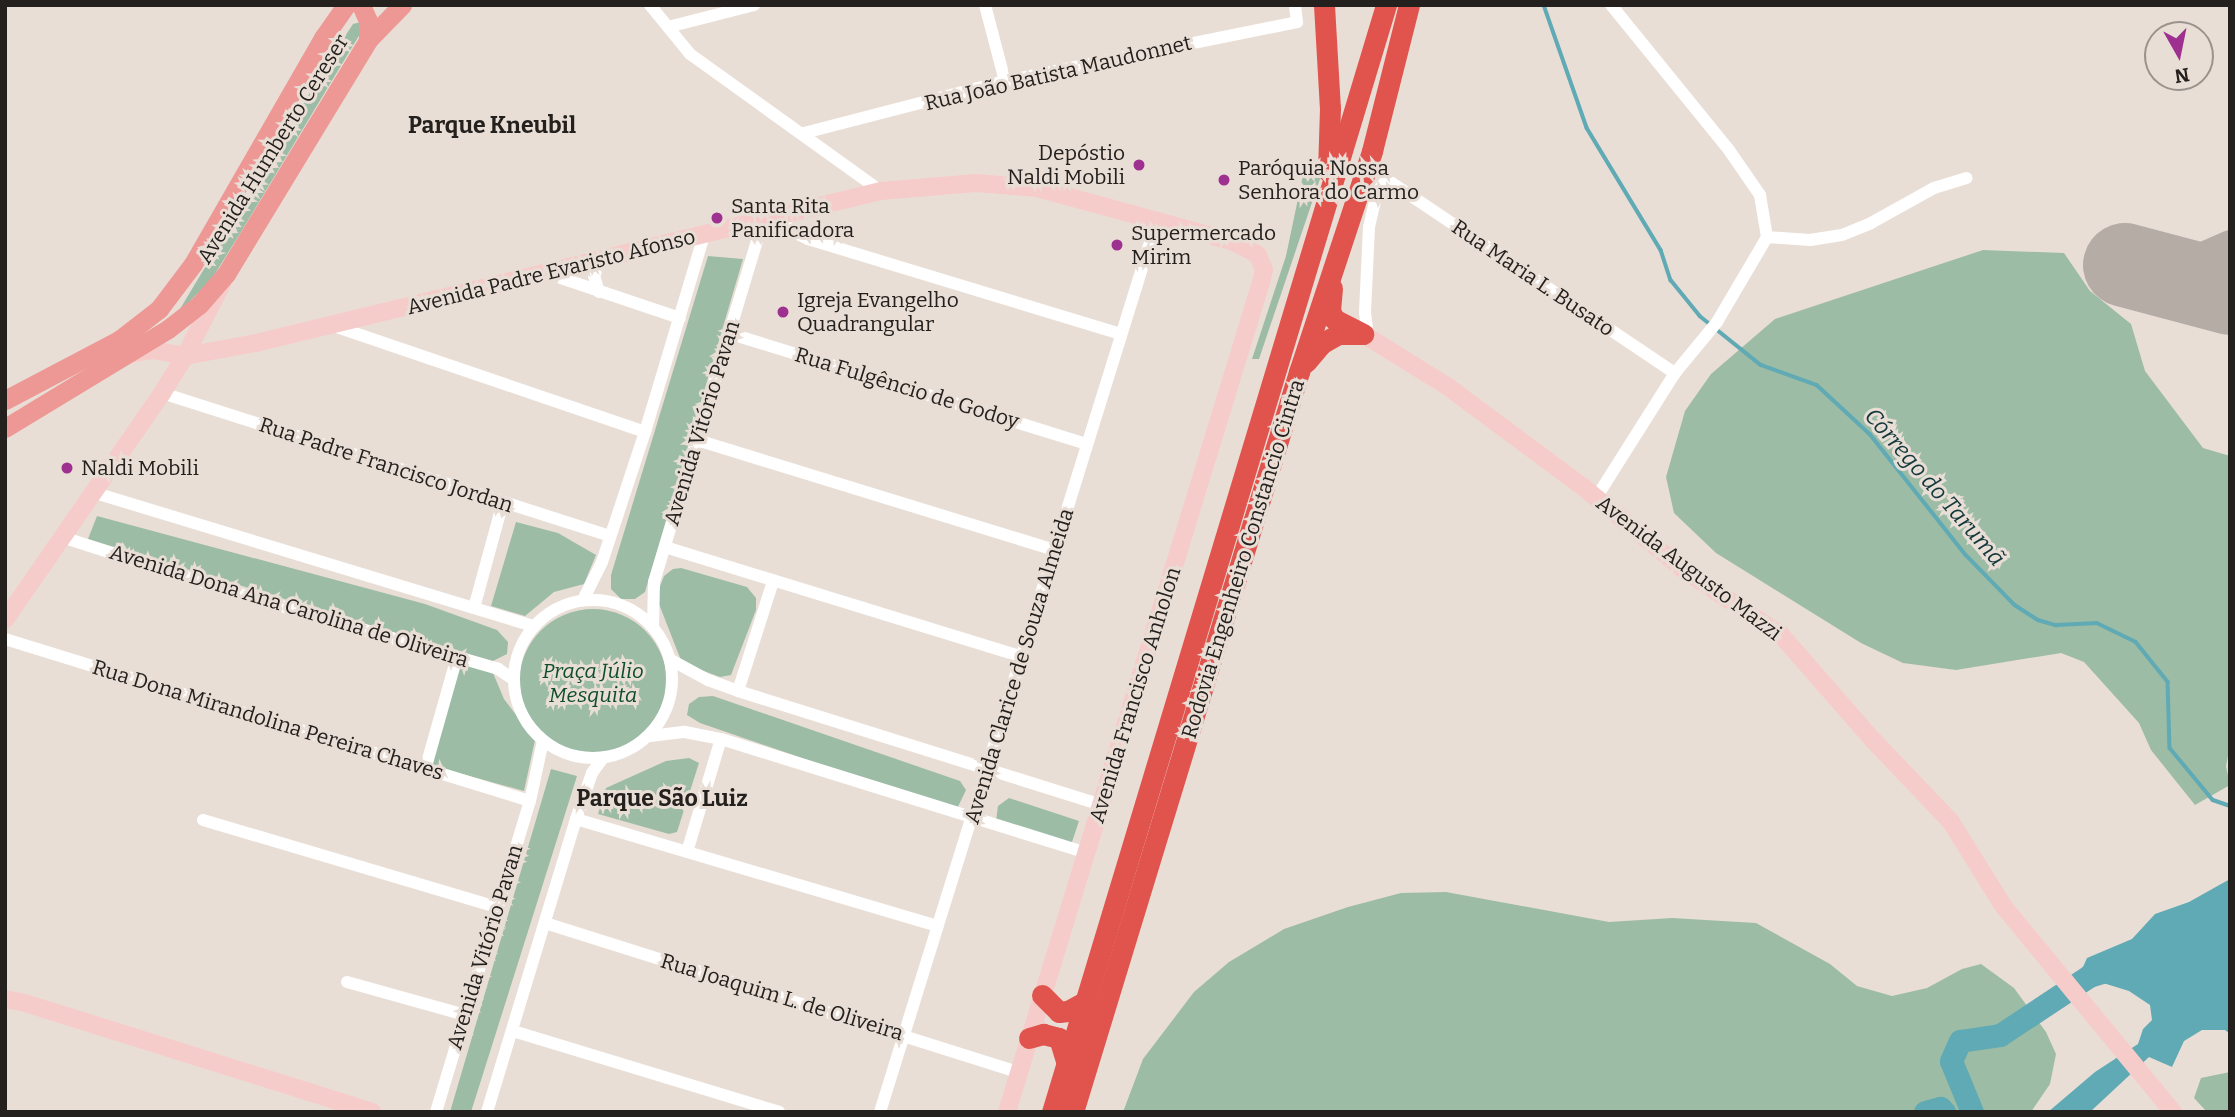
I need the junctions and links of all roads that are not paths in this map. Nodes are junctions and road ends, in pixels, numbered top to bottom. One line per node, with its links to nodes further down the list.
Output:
1 (346, 5): 39 (main road, Avenida Humberto Cereser)
2 (361, 5): 13 (main road)
3 (402, 5): 13 (main road, Avenida Humberto Cereser)
4 (650, 5): 12 (street)
5 (754, 5): 12 (street)
6 (985, 5): 14 (street)
7 (1295, 5): 14 (street, Rua João Batista Maudonnet)
8 (1324, 5): 18 (highway)
9 (1386, 5): 18 (highway, Rodovia Engenheiro Constancio Cintra)
10 (1409, 5): 23 (highway, Rodovia Engenheiro Constancio Cintra)
11 (1611, 5): 22 (street)
12 (668, 27): 15 (street)
13 (368, 40): 25 (main road, Avenida Humberto Cereser)
14 (1005, 81): 15 (street, Rua João Batista Maudonnet)
15 (804, 134): 17 (street)
16 (1966, 178): 22 (street)
17 (881, 191): 19 (street, Avenida Padre Evaristo Afonso); 20 (street, Avenida Padre Evaristo Afonso)
18 (1327, 202): 82 (highway, Rodovia Engenheiro Constancio Cintra)
19 (771, 219): 21 (street, Avenida Padre Evaristo Afonso); 31 (street, Avenida Vitório Pavan); 32 (street)
20 (1157, 220): 27 (street, Avenida Padre Evaristo Afonso); 32 (street, Avenida Clarice de Souza Almeida)
21 (704, 235): 24 (street, Avenida Padre Evaristo Afonso); 29 (street)
22 (1767, 237): 37 (street)
23 (1341, 245): 33 (highway); 36 (highway, Rodovia Engenheiro Constancio Cintra)
24 (600, 261): 26 (street, Avenida Padre Evaristo Afonso); 28 (street)
25 (226, 274): 34 (main road, Avenida Humberto Cereser); 35 (street)
26 (549, 274): 28 (street); 30 (street, Avenida Padre Evaristo Afonso)
27 (1262, 279): 70 (street, Avenida Francisco Anholon)
28 (599, 292): 29 (street)
29 (680, 318): 41 (street)
30 (331, 325): 35 (street, Avenida Padre Evaristo Afonso); 41 (street)
31 (729, 333): 42 (street, Avenida Vitório Pavan); 43 (street, Rua Fulgêncio de Godoy)
32 (1121, 334): 43 (street, Avenida Clarice de Souza Almeida)
33 (1366, 335): 36 (highway); 37 (street, Rua Maria L. Busato); 45 (street, Avenida Augusto Mazzi)
34 (124, 356): 35 (street); 40 (main road, Avenida Humberto Cereser)
35 (185, 356): 38 (street)
36 (1300, 372): 96 (highway, Rodovia Engenheiro Constancio Cintra)
37 (1675, 373): 45 (street)
38 (162, 393): 44 (street); 46 (street, Rua Padre Francisco Jordan)
39 (5, 400)
40 (5, 428)
41 (645, 432): 47 (street)
42 (697, 440): 49 (street, Avenida Vitório Pavan); 50 (street)
43 (1086, 444): 50 (street, Avenida Clarice de Souza Almeida)
44 (92, 492): 48 (street); 53 (street)
45 (1596, 498): 97 (street, Avenida Augusto Mazzi)
46 (503, 502): 47 (street, Rua Padre Francisco Jordan); 53 (street)
47 (610, 536): 52 (street)
48 (62, 537): 54 (street); 58 (street, Avenida Dona Ana Carolina de Oliveira)
49 (664, 547): 51 (street); 56 (street, Avenida Vitório Pavan)
50 (1054, 550): 59 (street, Avenida Clarice de Souza Almeida)
51 (773, 581): 59 (street); 62 (street)
52 (583, 600): 55 (street); 56 (street)
53 (474, 608): 55 (street)
54 (5, 620)
55 (534, 626): 61 (street)
56 (653, 626): 60 (street)
57 (5, 639): 67 (street, Rua Dona Mirandolina Pereira Chaves)
58 (457, 657): 61 (street, Avenida Dona Ana Carolina de Oliveira); 67 (street)
59 (1022, 657): 68 (street, Avenida Clarice de Souza Almeida)
60 (671, 660): 62 (street); 63 (street)
61 (513, 679): 65 (street)
62 (738, 691): 68 (street)
63 (650, 736): 64 (street); 66 (street)
64 (721, 739): 71 (street); 74 (street)
65 (543, 741): 66 (street); 69 (street, Avenida Vitório Pavan)
66 (603, 758): 72 (street)
67 (425, 769): 69 (street, Rua Dona Mirandolina Pereira Chaves)
68 (988, 769): 70 (street); 71 (street, Avenida Clarice de Souza Almeida)
69 (530, 801): 76 (street, Avenida Vitório Pavan)
70 (1102, 805): 75 (street, Avenida Francisco Anholon)
71 (973, 818): 75 (street); 78 (street, Avenida Clarice de Souza Almeida)
72 (576, 819): 74 (street); 77 (street)
73 (203, 820): 76 (street)
74 (687, 852): 78 (street)
75 (1087, 853): 80 (street, Avenida Francisco Anholon)
76 (497, 907): 83 (street, Avenida Vitório Pavan)
77 (545, 923): 84 (street); 85 (street, Rua Joaquim L. de Oliveira)
78 (938, 926): 85 (street, Avenida Clarice de Souza Almeida)
79 (347, 982): 83 (street)
80 (1042, 995): 82 (highway); 86 (street, Avenida Francisco Anholon)
81 (5, 999): 89 (street)
82 (1086, 1000): 87 (highway, Rodovia Engenheiro Constancio Cintra)
83 (464, 1015): 90 (street, Avenida Vitório Pavan)
84 (513, 1031): 91 (street); 92 (street)
85 (904, 1035): 88 (street, Rua Joaquim L. de Oliveira); 93 (street, Avenida Clarice de Souza Almeida)
86 (1029, 1038): 87 (highway); 88 (street, Avenida Francisco Anholon)
87 (1067, 1065): 95 (highway, Rodovia Engenheiro Constancio Cintra)
88 (1019, 1072): 94 (street, Avenida Francisco Anholon)
89 (372, 1112)
90 (436, 1112)
91 (487, 1112)
92 (779, 1112)
93 (880, 1112)
94 (1007, 1112)
95 (1052, 1112)
96 (1073, 1112)
97 (2173, 1112)

